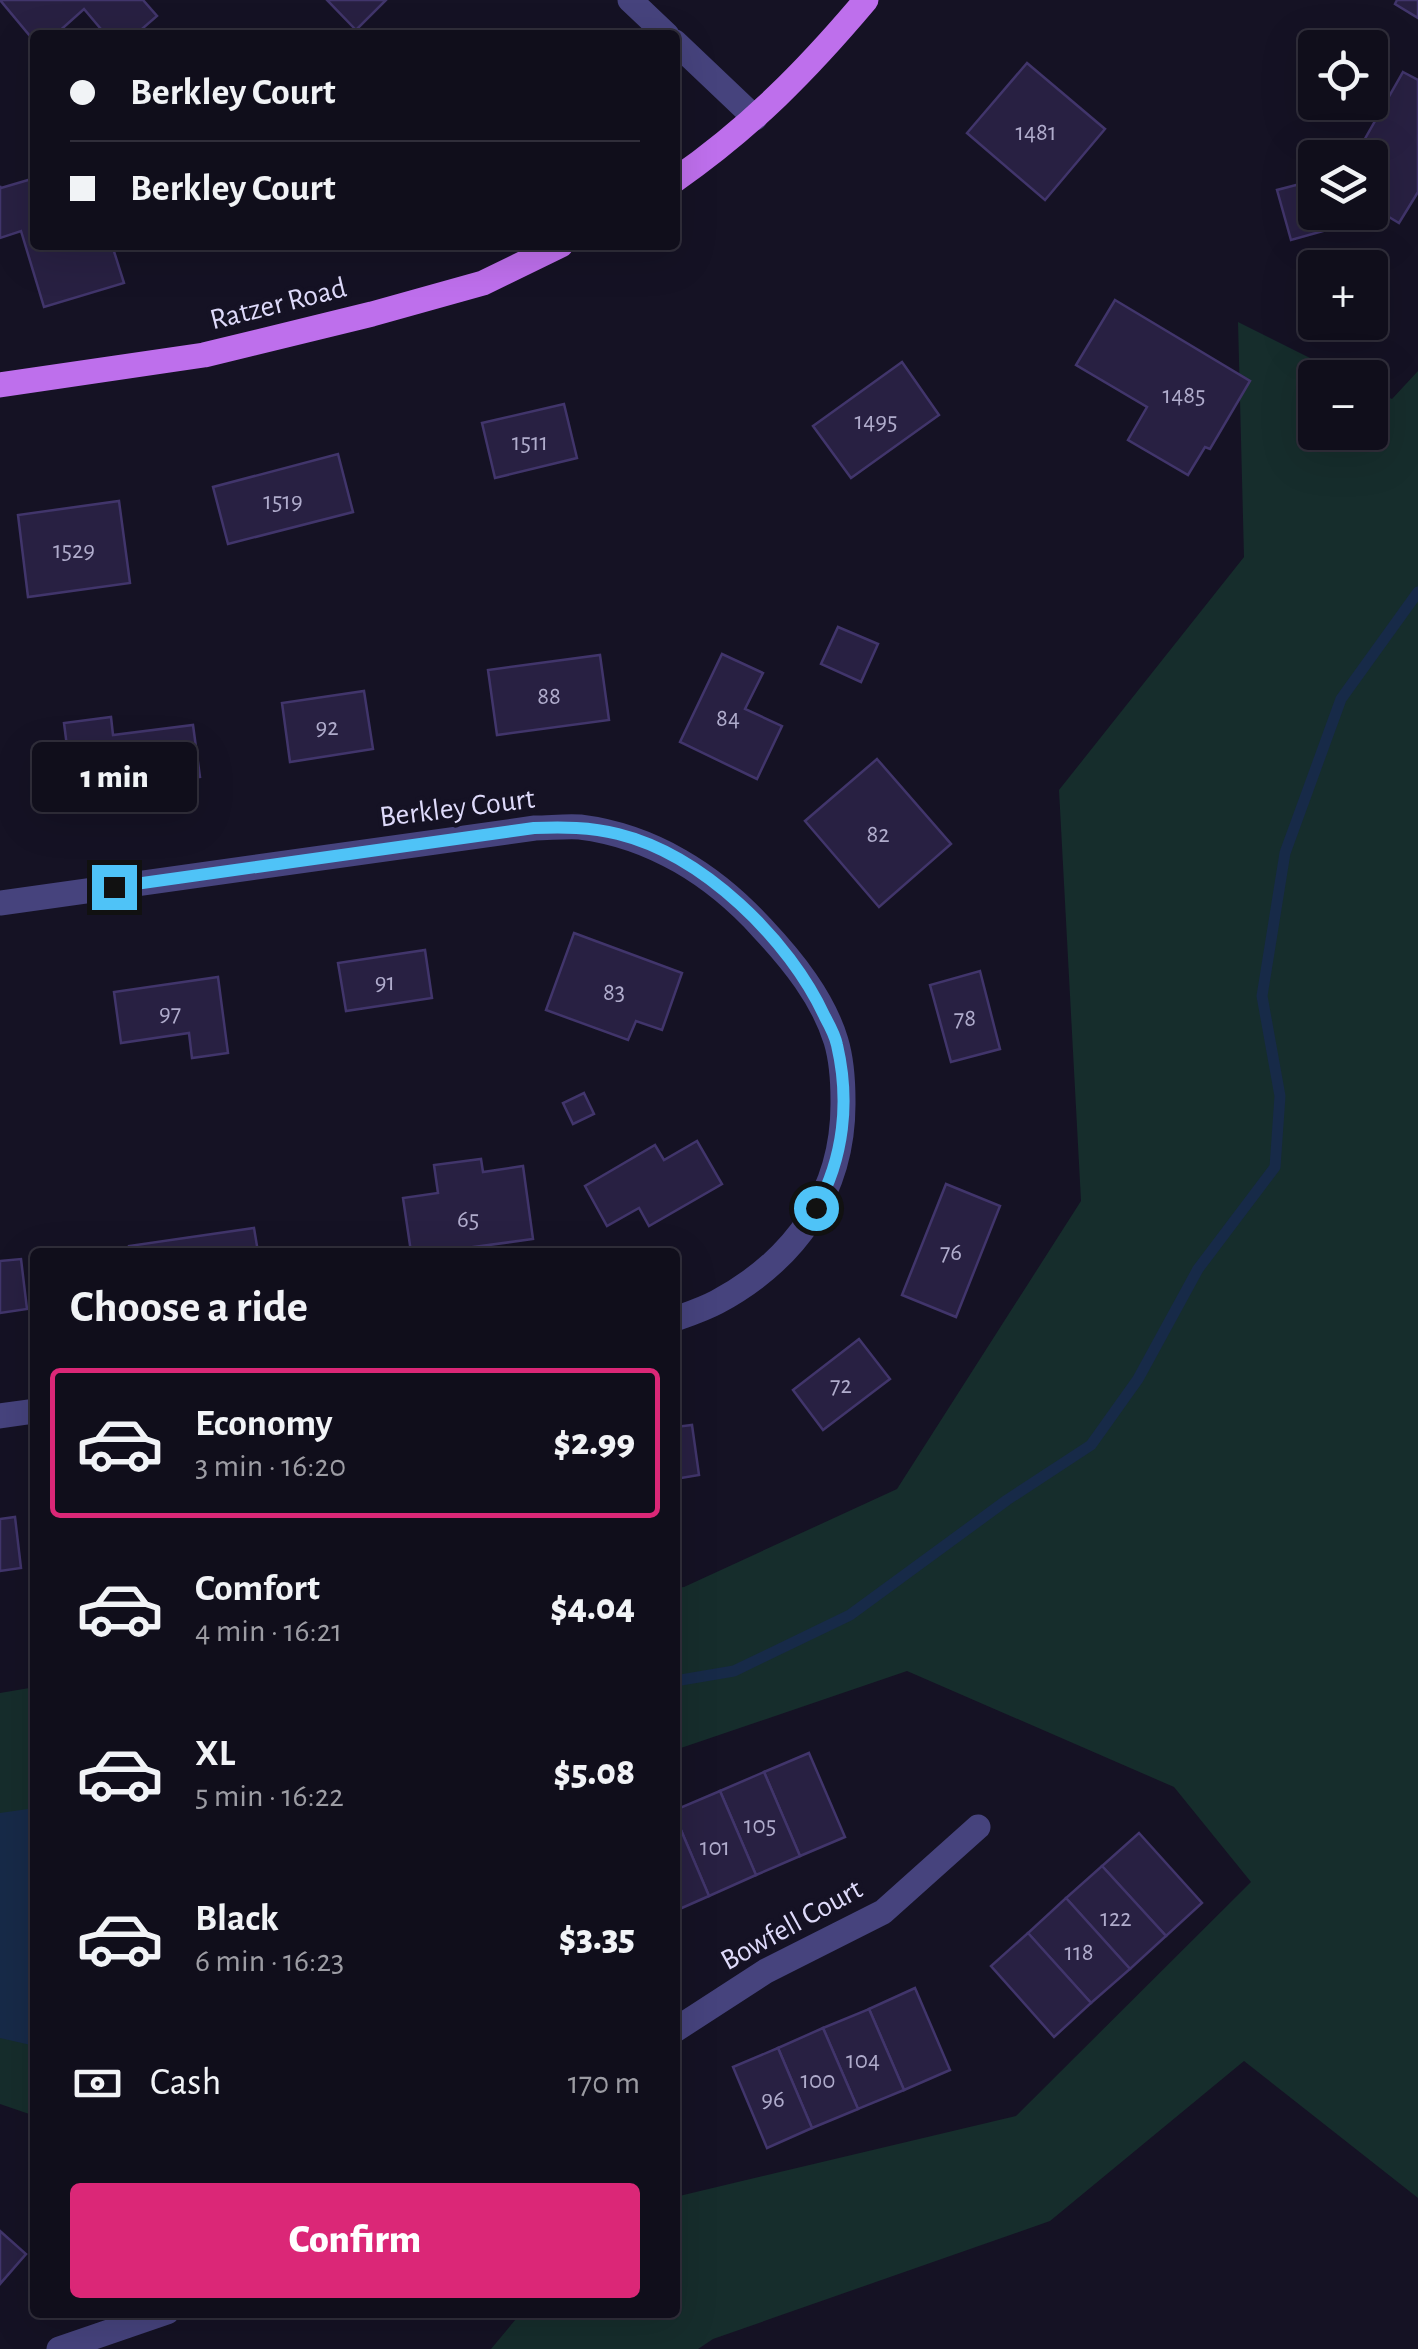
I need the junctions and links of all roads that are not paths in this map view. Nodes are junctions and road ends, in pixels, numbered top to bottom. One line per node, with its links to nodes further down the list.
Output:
1 (630, 0): 3 (street)
2 (866, 0): 5 (main road)
3 (663, 30)
4 (680, 47): 5 (street)
5 (755, 118): 6 (main road)
6 (680, 177)
7 (551, 250): 8 (main road, Ratzer Road)
8 (0, 385)
9 (0, 903): 10 (street, Berkley Court)
10 (680, 1317)
11 (30, 1412): 12 (street)
12 (0, 1416)
13 (978, 1827): 14 (street, Bowfell Court)
14 (680, 2027)
15 (149, 2318): 16 (street)
16 (60, 2349)

